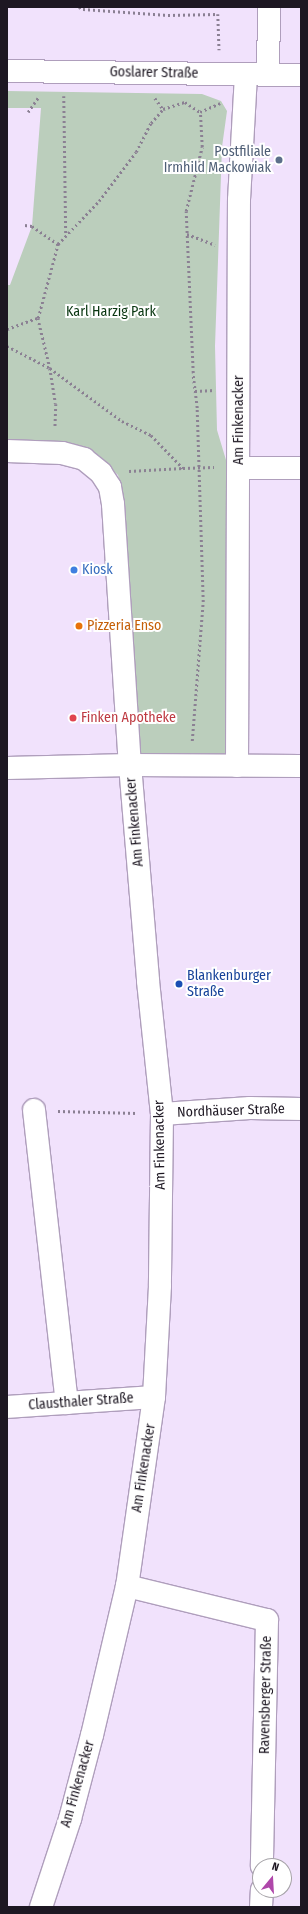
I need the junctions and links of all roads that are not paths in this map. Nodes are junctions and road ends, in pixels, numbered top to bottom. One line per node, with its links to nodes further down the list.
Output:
1 (270, 7): 3 (street)
2 (7, 71): 5 (street, Goslarer Straße)
3 (268, 74): 4 (street, Goslarer Straße); 5 (street, Goslarer Straße)
4 (301, 75)
5 (246, 82): 7 (street, Am Finkenacker)
6 (7, 451): 9 (street, Am Finkenacker)
7 (239, 468): 8 (street); 10 (street, Am Finkenacker)
8 (301, 468)
9 (130, 765): 10 (street); 12 (street); 15 (street, Am Finkenacker)
10 (238, 766): 11 (street)
11 (301, 766)
12 (7, 768)
13 (301, 1109): 15 (street, Nordhäuser Straße)
14 (34, 1110): 17 (street)
15 (162, 1114): 16 (street, Am Finkenacker)
16 (154, 1397): 17 (street, Clausthaler Straße); 19 (street, Am Finkenacker)
17 (67, 1403): 18 (street, Clausthaler Straße)
18 (7, 1407)
19 (127, 1586): 20 (street, Ravensberger Straße); 21 (street, Am Finkenacker)
20 (262, 1858)
21 (41, 1907)

